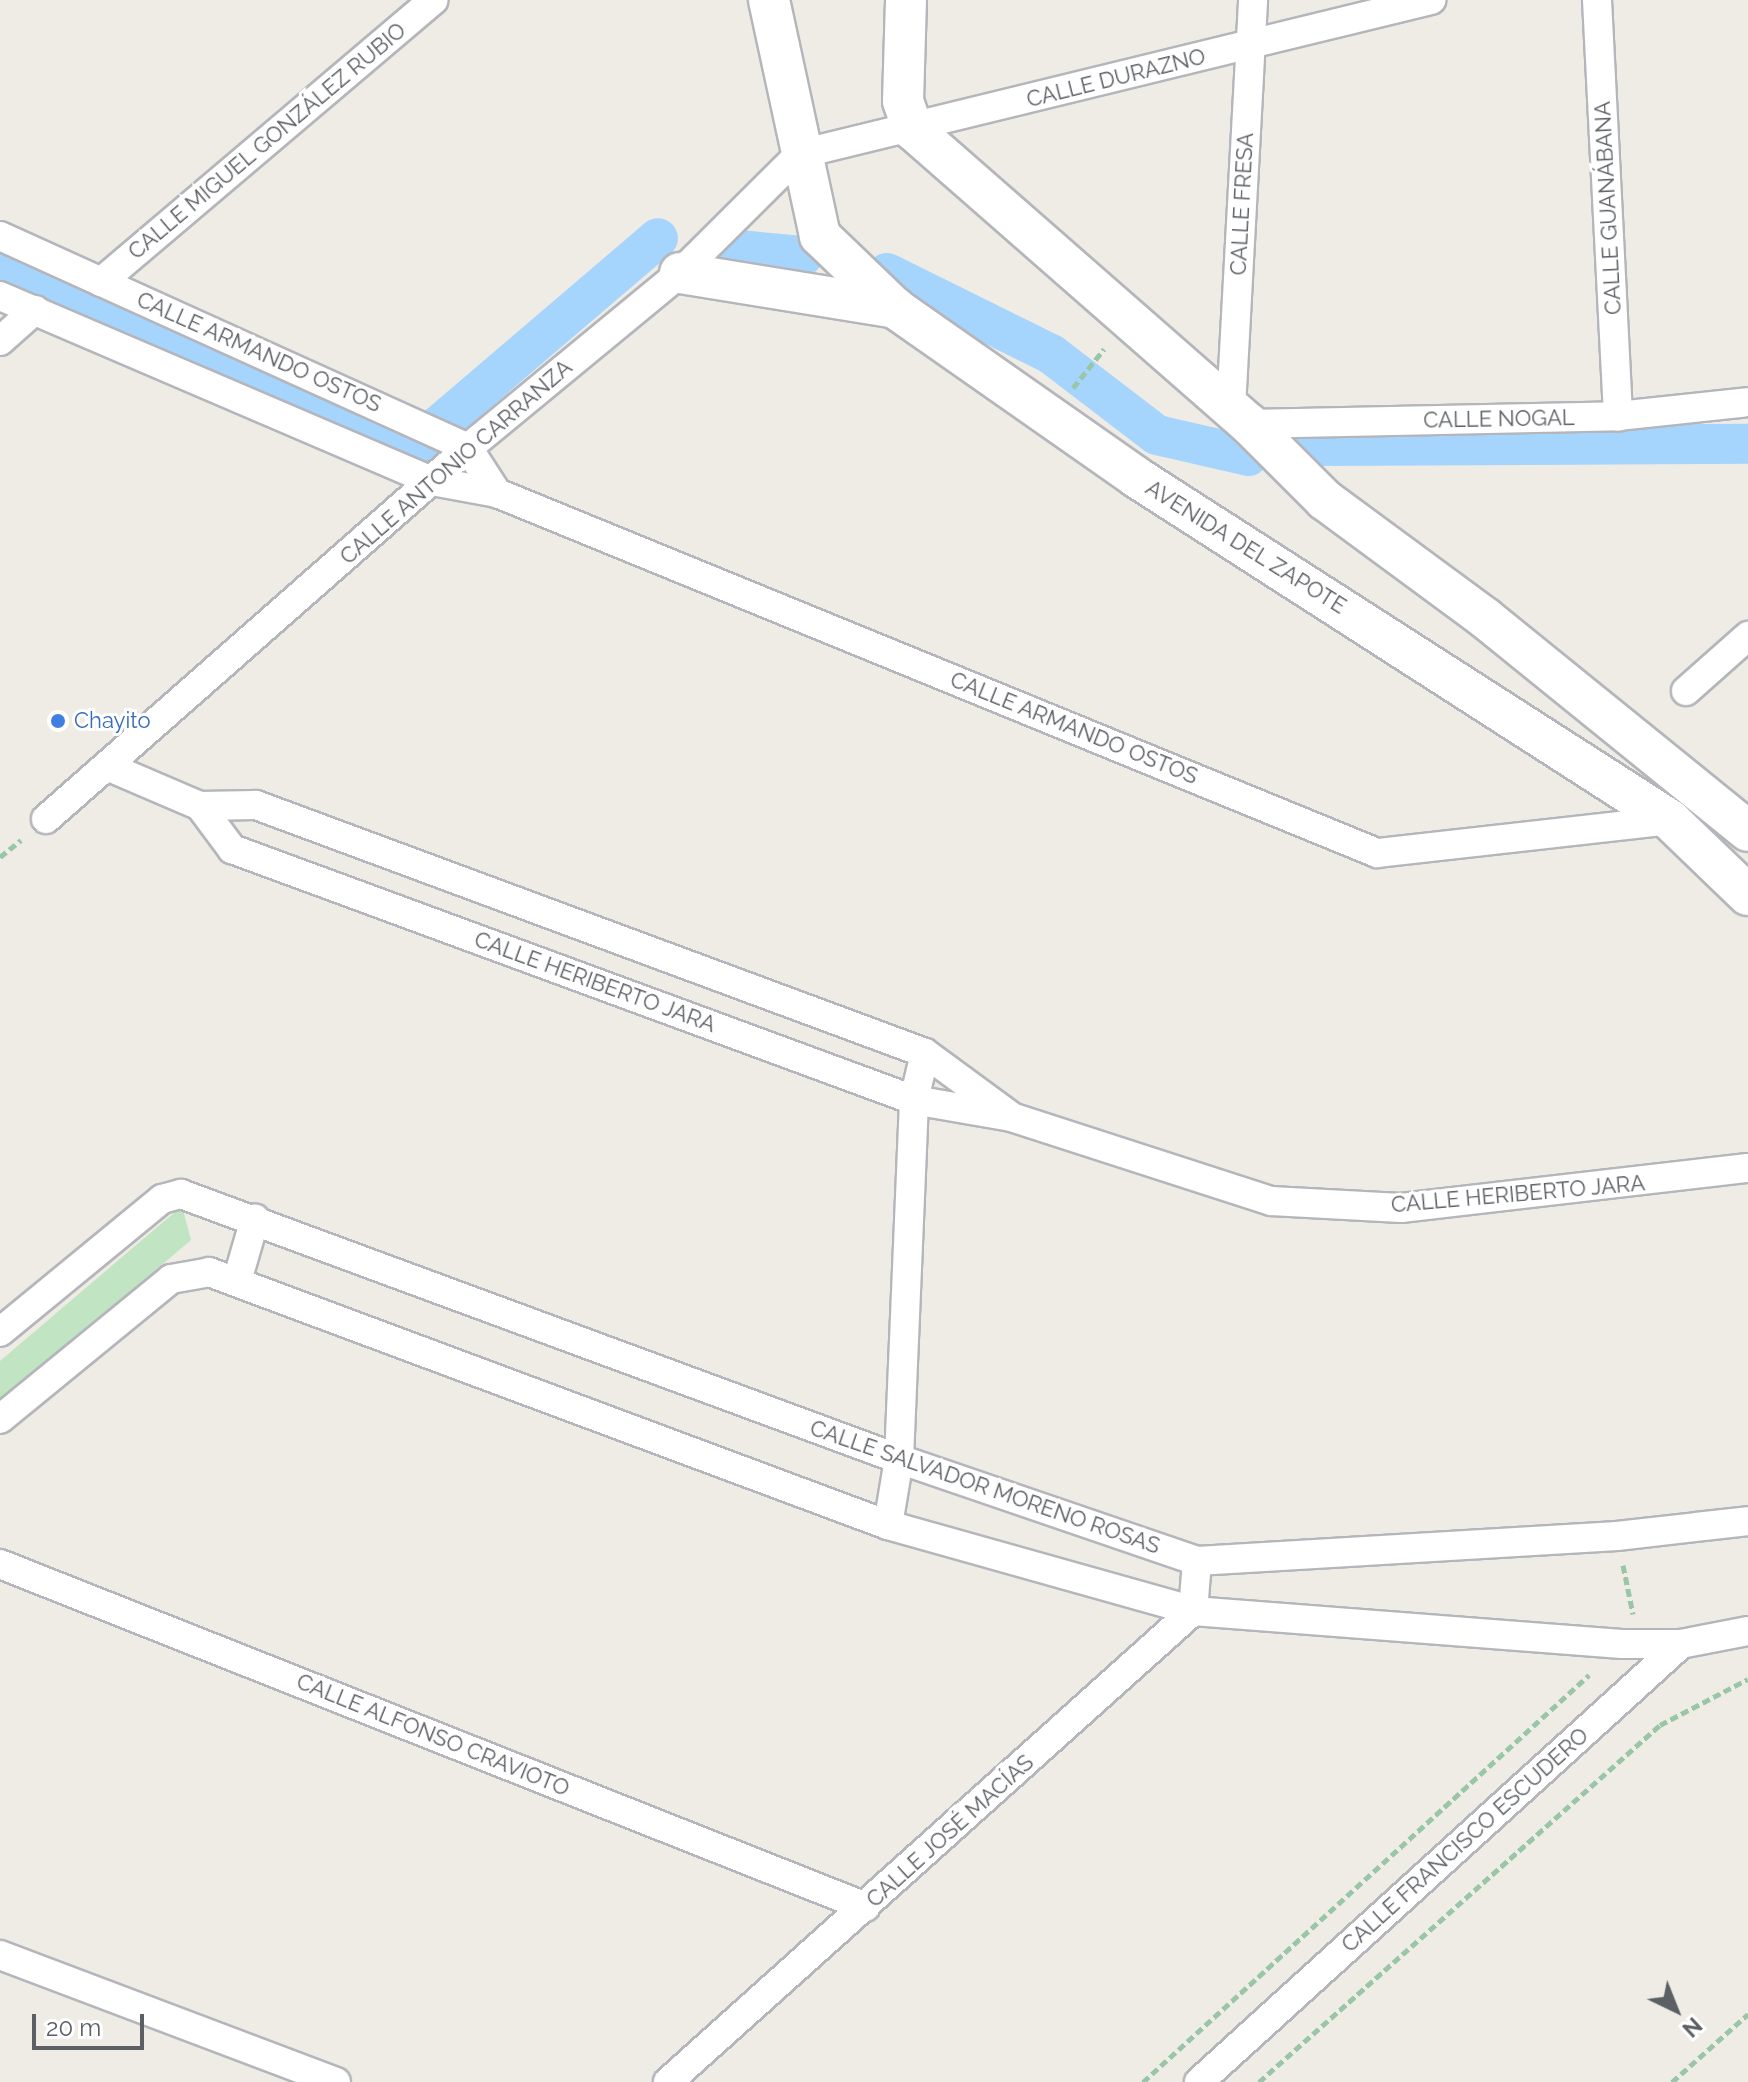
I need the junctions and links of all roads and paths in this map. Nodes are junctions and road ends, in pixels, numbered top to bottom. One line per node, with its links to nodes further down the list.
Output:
1 (433, 0): 12 (street, CALLE MIGUEL GONZÁLEZ RUBIO)
2 (769, 0): 9 (main road, AVENIDA DEL ZAPOTE)
3 (906, 0): 8 (main road)
4 (1253, 0): 7 (street, CALLE FRESA)
5 (1431, 0): 7 (street, CALLE DURAZNO)
6 (1597, 0): 21 (street, CALLE GUANÁBANA)
7 (1250, 44): 8 (street, CALLE DURAZNO); 20 (street, CALLE FRESA)
8 (913, 130): 9 (street, CALLE DURAZNO); 20 (main road)
9 (800, 154): 11 (street, CALLE ANTONIO CARRANZA); 14 (main road, AVENIDA DEL ZAPOTE)
10 (0, 236): 12 (street, CALLE ARMANDO OSTOS)
11 (680, 273): 14 (main road); 22 (street, CALLE ANTONIO CARRANZA)
12 (101, 282): 22 (street, CALLE ARMANDO OSTOS)
13 (0, 296): 15 (street, CALLE ARMANDO OSTOS)
14 (895, 308): 30 (main road, AVENIDA DEL ZAPOTE)
15 (35, 310): 16 (street); 23 (street, CALLE ARMANDO OSTOS)
16 (0, 341)
17 (1104, 349): 18 (path)
18 (1066, 396)
19 (1748, 402): 21 (street, CALLE NOGAL)
20 (1240, 416): 21 (street, CALLE NOGAL); 31 (main road)
21 (1618, 416)
22 (468, 448): 23 (street, CALLE ANTONIO CARRANZA); 24 (street)
23 (432, 481): 24 (street, CALLE ARMANDO OSTOS); 27 (street, CALLE ANTONIO CARRANZA)
24 (497, 493): 30 (street, CALLE ARMANDO OSTOS)
25 (1748, 636): 26 (street)
26 (1686, 691)
27 (109, 767): 28 (street, CALLE HERIBERTO JARA); 29 (street, CALLE ANTONIO CARRANZA)
28 (200, 806): 33 (street, CALLE HERIBERTO JARA); 34 (street, CALLE HERIBERTO JARA)
29 (46, 819)
30 (1670, 820): 32 (main road, AVENIDA DEL ZAPOTE)
31 (1748, 831)
32 (1748, 895)
33 (925, 1053): 34 (street); 35 (street, CALLE HERIBERTO JARA)
34 (914, 1100): 35 (street, CALLE HERIBERTO JARA); 41 (street)
35 (1011, 1117): 36 (street, CALLE HERIBERTO JARA)
36 (1748, 1168)
37 (255, 1219): 38 (street); 39 (street, CALLE SALVADOR MORENO ROSAS); 41 (street, CALLE SALVADOR MORENO ROSAS)
38 (237, 1281): 40 (street); 43 (street)
39 (0, 1332)
40 (0, 1419)
41 (899, 1459): 43 (street); 45 (street, CALLE SALVADOR MORENO ROSAS)
42 (1748, 1521): 44 (street, CALLE SALVADOR MORENO ROSAS)
43 (888, 1525): 47 (street)
44 (1617, 1536): 45 (street, CALLE SALVADOR MORENO ROSAS); 48 (path)
45 (1197, 1561): 47 (street)
46 (0, 1564): 53 (street, CALLE ALFONSO CRAVIOTO)
47 (1193, 1611): 50 (street); 53 (street, CALLE JOSÉ MACÍAS)
48 (1634, 1611)
49 (1748, 1631): 51 (street)
50 (1622, 1644): 51 (street); 58 (path)
51 (1681, 1644): 59 (street, CALLE FRANCISCO ESCUDERO)
52 (1748, 1679): 60 (path)
53 (866, 1907): 57 (street, CALLE JOSÉ MACÍAS)
54 (0, 1955): 56 (street)
55 (1748, 2014): 61 (path)
56 (336, 2082)
57 (668, 2082)
58 (1143, 2082)
59 (1199, 2082)
60 (1259, 2082)
61 (1672, 2082)

